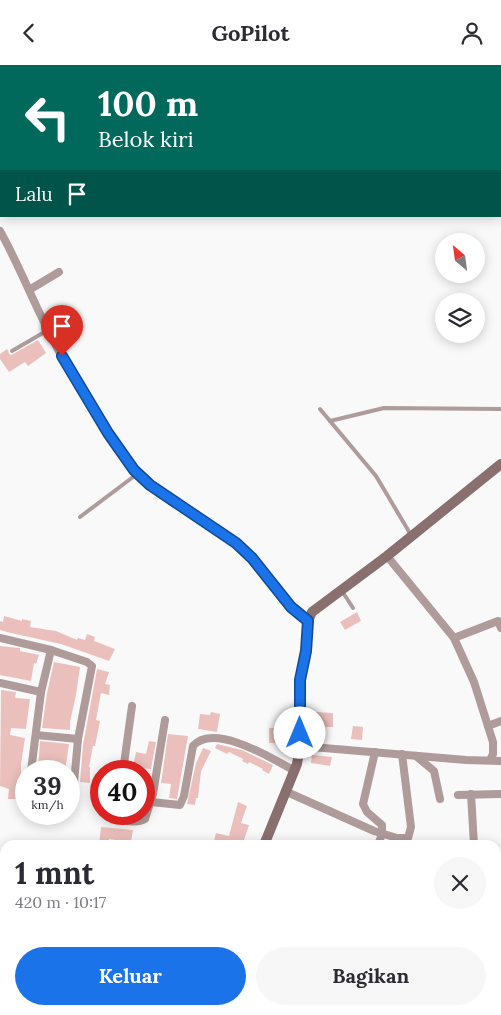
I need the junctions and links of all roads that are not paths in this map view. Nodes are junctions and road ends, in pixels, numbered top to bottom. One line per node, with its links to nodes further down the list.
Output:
1 (0, 231): 3 (street)
2 (59, 272): 3 (street)
3 (29, 290): 4 (street)
4 (48, 330): 5 (lane); 10 (street)
5 (12, 351)
6 (320, 409): 8 (lane)
7 (501, 409): 8 (lane)
8 (330, 421): 12 (lane)
9 (501, 464): 12 (street)
10 (137, 474): 11 (lane); 16 (street)
11 (80, 517)
12 (412, 535): 13 (street)
13 (387, 556): 14 (street); 19 (street)
14 (342, 590): 15 (lane); 16 (street)
15 (353, 608)
16 (308, 621): 29 (street)
17 (501, 628): 19 (street)
18 (0, 638): 20 (street)
19 (454, 638): 26 (street)
20 (51, 650): 22 (street); 28 (street)
21 (0, 683): 22 (street)
22 (41, 692): 27 (street)
23 (132, 707): 35 (street)
24 (165, 720): 39 (street)
25 (501, 721): 26 (street)
26 (488, 726): 36 (street)
27 (36, 735): 28 (street); 33 (street)
28 (78, 739): 34 (street)
29 (300, 746): 30 (street); 38 (street)
30 (375, 752): 31 (street); 46 (street)
31 (402, 754): 32 (street); 46 (street)
32 (415, 755): 36 (street); 44 (street)
33 (33, 760)
34 (76, 760)
35 (124, 760)
36 (490, 760): 37 (street)
37 (501, 761)
38 (295, 771): 40 (street); 45 (street)
39 (155, 779)
40 (287, 792): 46 (street); 47 (street)
41 (501, 793): 43 (street)
42 (458, 795): 43 (street)
43 (471, 795): 49 (street)
44 (440, 799)
45 (155, 802)
46 (382, 833): 48 (street)
47 (266, 840)
48 (380, 840)
49 (474, 840)

